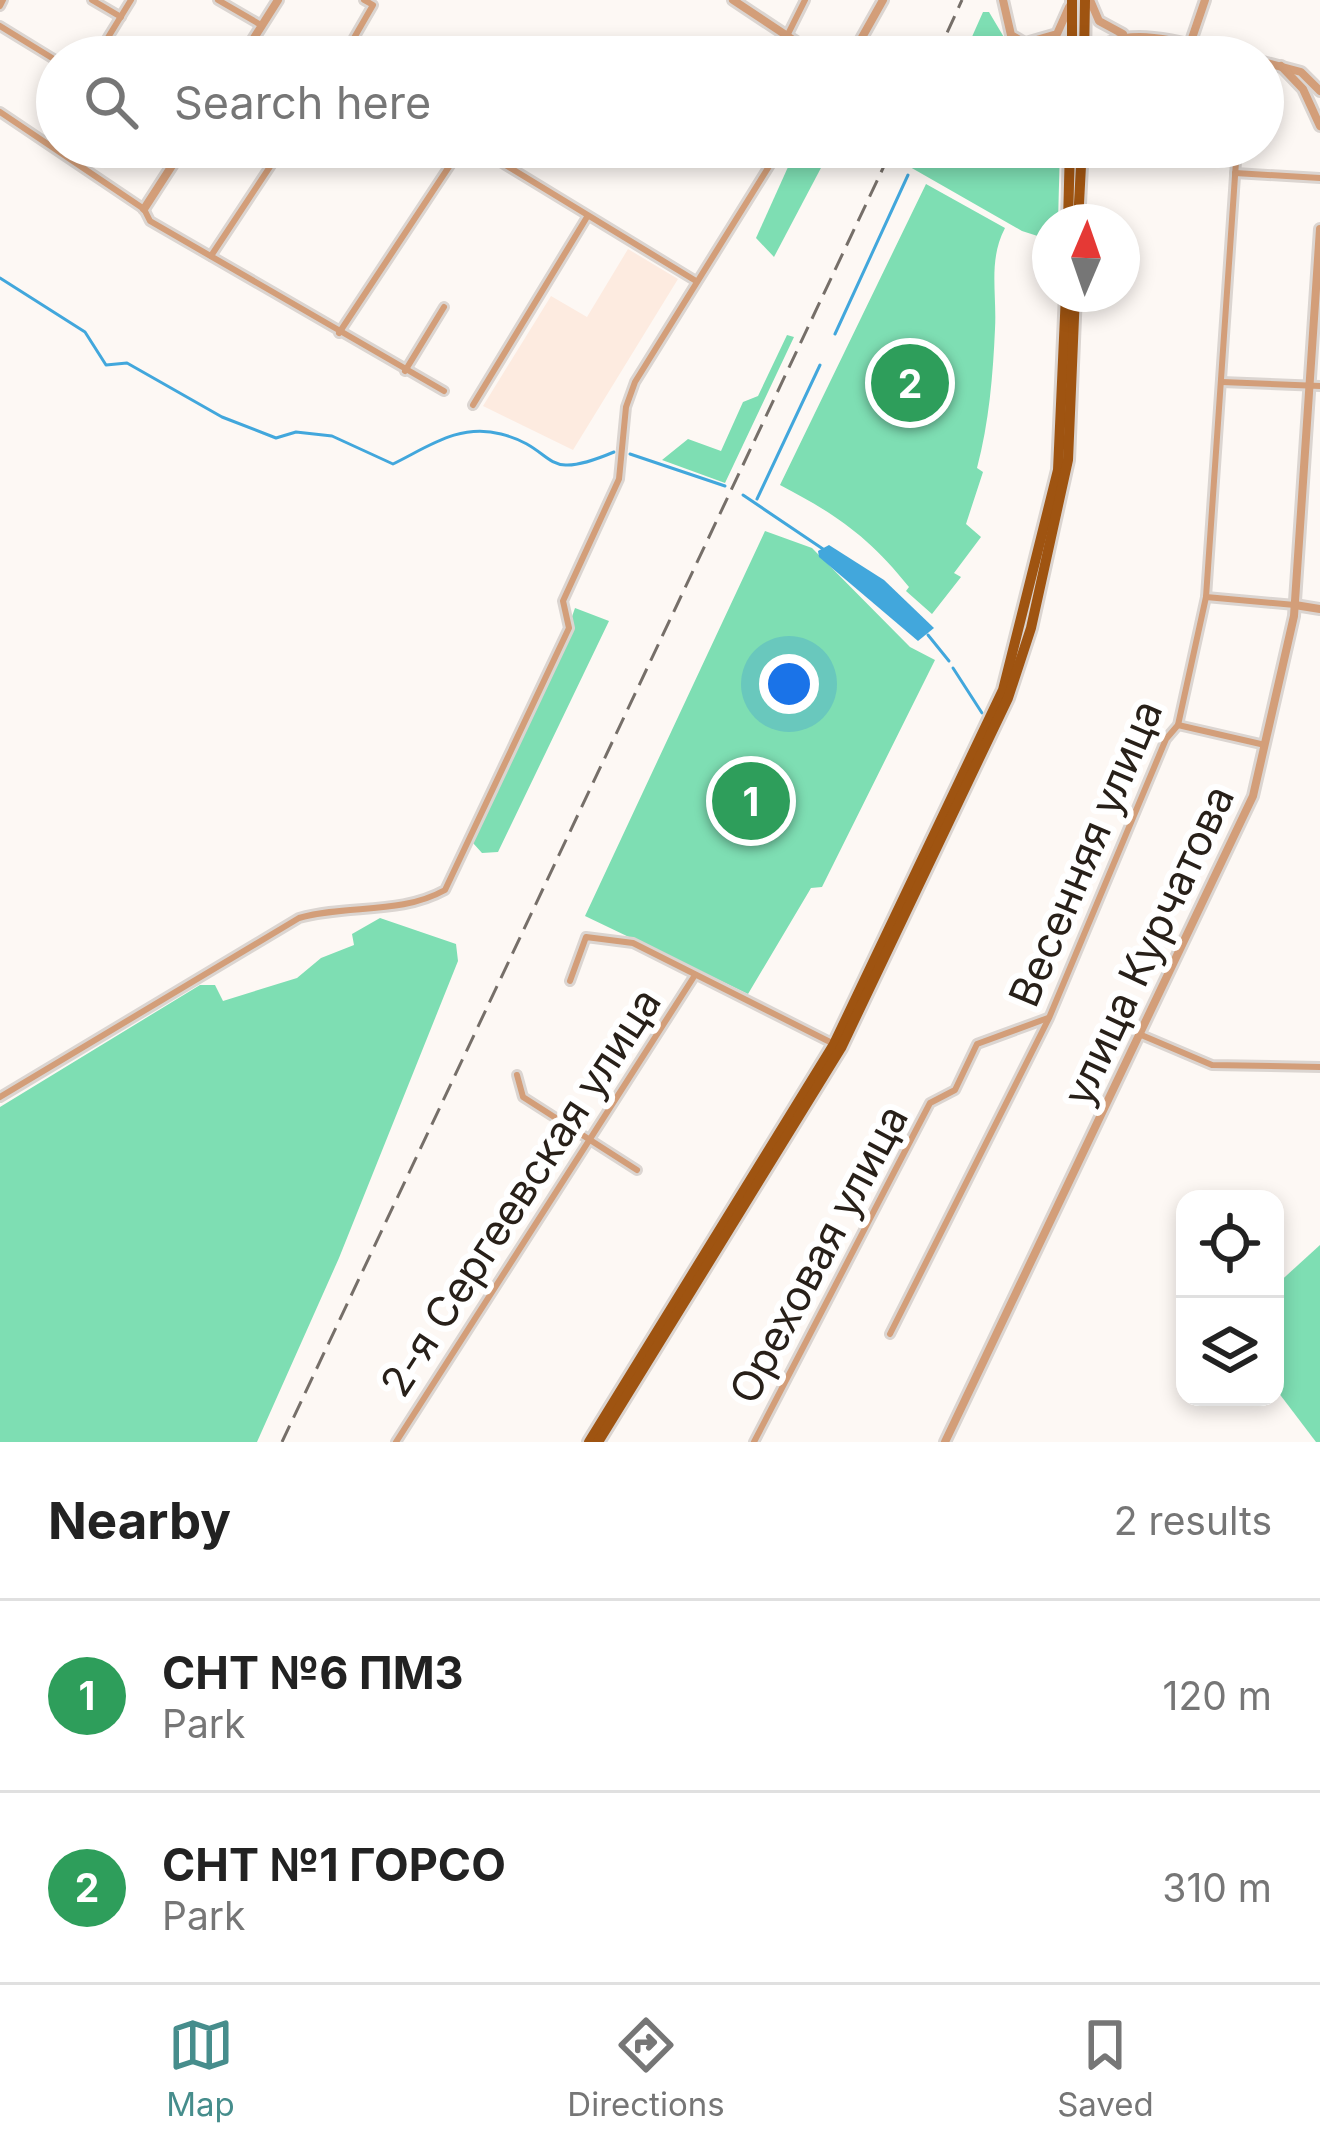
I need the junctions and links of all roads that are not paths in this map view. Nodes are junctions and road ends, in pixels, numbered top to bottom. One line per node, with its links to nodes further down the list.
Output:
1 (92, 0): 13 (street)
2 (131, 0): 13 (street)
3 (218, 0): 15 (street)
4 (278, 0): 15 (street)
5 (364, 0): 18 (street)
6 (733, 0): 19 (street)
7 (805, 0): 19 (street)
8 (883, 0): 20 (street)
9 (1004, 0): 21 (street)
10 (1071, 0): 22 (street); 23 (main road)
11 (1088, 0): 24 (main road); 25 (street)
12 (1204, 0): 26 (street)
13 (122, 17): 16 (street)
14 (0, 26): 27 (street)
15 (262, 26): 17 (street)
16 (110, 36)
17 (256, 36)
18 (355, 36)
19 (788, 36)
20 (862, 36)
21 (1016, 36)
22 (1051, 36)
23 (1072, 36)
24 (1088, 36)
25 (1131, 36)
26 (1193, 36)
27 (36, 48)
28 (1284, 67): 30 (street)
29 (1284, 69): 32 (street)
30 (1320, 91)
31 (0, 112): 33 (street)
32 (1320, 126)
33 (36, 136)
34 (83, 168): 47 (street)
35 (170, 168): 47 (street)
36 (270, 168): 50 (street)
37 (448, 168): 55 (street)
38 (509, 168): 48 (street)
39 (768, 168): 51 (street)
40 (1069, 168): 45 (main road)
41 (1081, 168): 46 (main road)
42 (1235, 168): 43 (street, Весенняя улица)
43 (1235, 173): 44 (street); 57 (street, Весенняя улица)
44 (1320, 178)
45 (1068, 204)
46 (1079, 204)
47 (144, 209): 50 (street)
48 (587, 217): 51 (street); 61 (street)
49 (1320, 229): 58 (street, улица Курчатова)
50 (211, 256): 55 (street)
51 (697, 281): 74 (street)
52 (444, 307): 56 (street)
53 (1070, 312): 71 (main road)
54 (1070, 312): 80 (main road)
55 (339, 333): 56 (street)
56 (405, 371): 60 (street)
57 (1220, 382): 58 (street); 62 (street, Весенняя улица)
58 (1309, 386): 59 (street); 63 (street, улица Курчатова)
59 (1320, 386)
60 (444, 391)
61 (473, 405)
62 (1206, 597): 63 (street); 65 (street, Весенняя улица)
63 (1295, 605): 64 (street); 66 (street, улица Курчатова)
64 (1320, 609)
65 (1178, 725): 66 (street); 69 (street, Весенняя улица)
66 (1265, 745): 70 (street, улица Курчатова)
67 (695, 975): 68 (street); 71 (street); 75 (street, 2-я Сергеевская улица)
68 (570, 981)
69 (1049, 1018): 77 (street, Весенняя улица); 81 (street, Ореховая улица)
70 (1139, 1034): 72 (street); 82 (street, улица Курчатова)
71 (834, 1044): 79 (main road)
72 (1320, 1067)
73 (517, 1075): 75 (street)
74 (0, 1097)
75 (588, 1139): 76 (street); 78 (street, 2-я Сергеевская улица)
76 (637, 1170)
77 (890, 1334)
78 (396, 1442)
79 (589, 1442)
80 (598, 1442)
81 (754, 1442)
82 (946, 1442)

